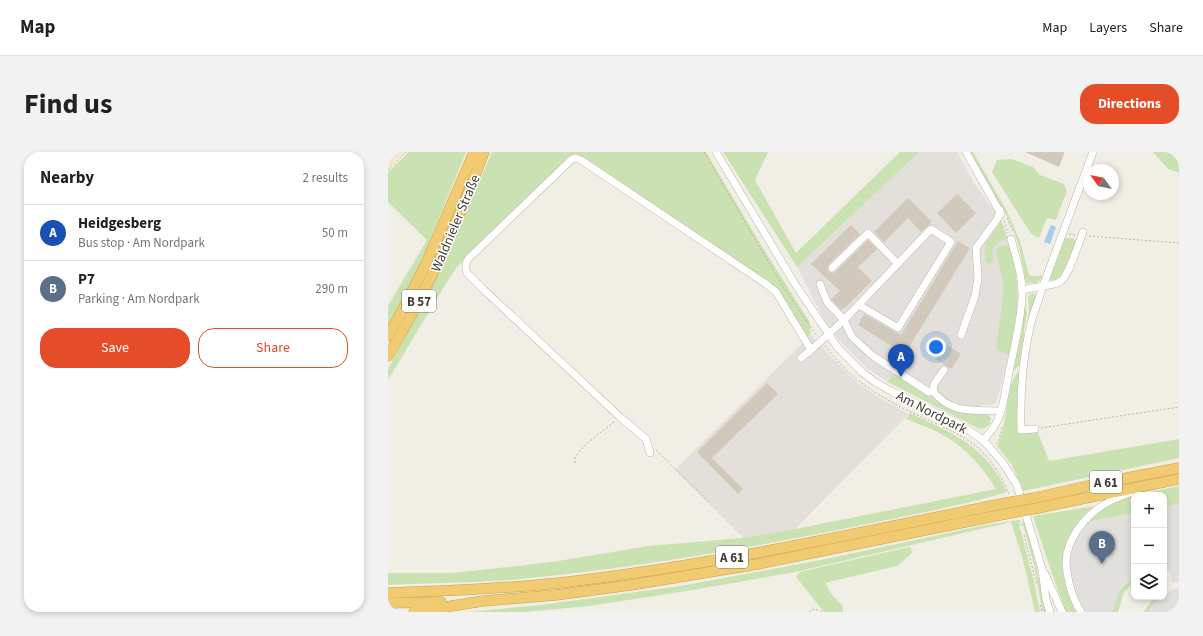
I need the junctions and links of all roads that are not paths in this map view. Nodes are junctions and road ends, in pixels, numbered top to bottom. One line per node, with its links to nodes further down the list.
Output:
1 (474, 152): 17 (highway, Waldnieler Straße / B 57)
2 (484, 152): 19 (highway, Waldnieler Straße / B 57)
3 (716, 152): 15 (street, Am Nordpark)
4 (966, 152): 16 (street)
5 (1093, 152): 11 (street)
6 (1082, 233): 11 (street)
7 (1011, 239): 12 (street)
8 (898, 264): 9 (street); 13 (street); 13 (street)
9 (832, 268)
10 (820, 284): 14 (street)
11 (1043, 286): 12 (street); 24 (street)
12 (1022, 290): 23 (street)
13 (859, 305): 14 (street)
14 (844, 320): 15 (street); 22 (street)
15 (828, 334): 18 (street); 25 (street, Am Nordpark)
16 (961, 334)
17 (388, 336)
18 (811, 350): 20 (street); 26 (street)
19 (388, 356)
20 (801, 358)
21 (944, 370): 22 (street)
22 (933, 391): 23 (street)
23 (1000, 411): 25 (street)
24 (1035, 429)
25 (983, 440): 30 (street, Am Nordpark)
26 (653, 452)
27 (1179, 468): 31 (highway, A 61, bridge)
28 (1179, 479): 29 (highway, A 61)
29 (1166, 481): 32 (highway, A 61, bridge); 37 (street)
30 (1042, 569): 35 (street, Am Nordpark); 36 (street, Am Nordpark)
31 (388, 593)
32 (483, 601): 33 (highway, A 61); 34 (highway)
33 (388, 603)
34 (414, 612)
35 (1050, 612)
36 (1062, 612)
37 (1081, 612)

